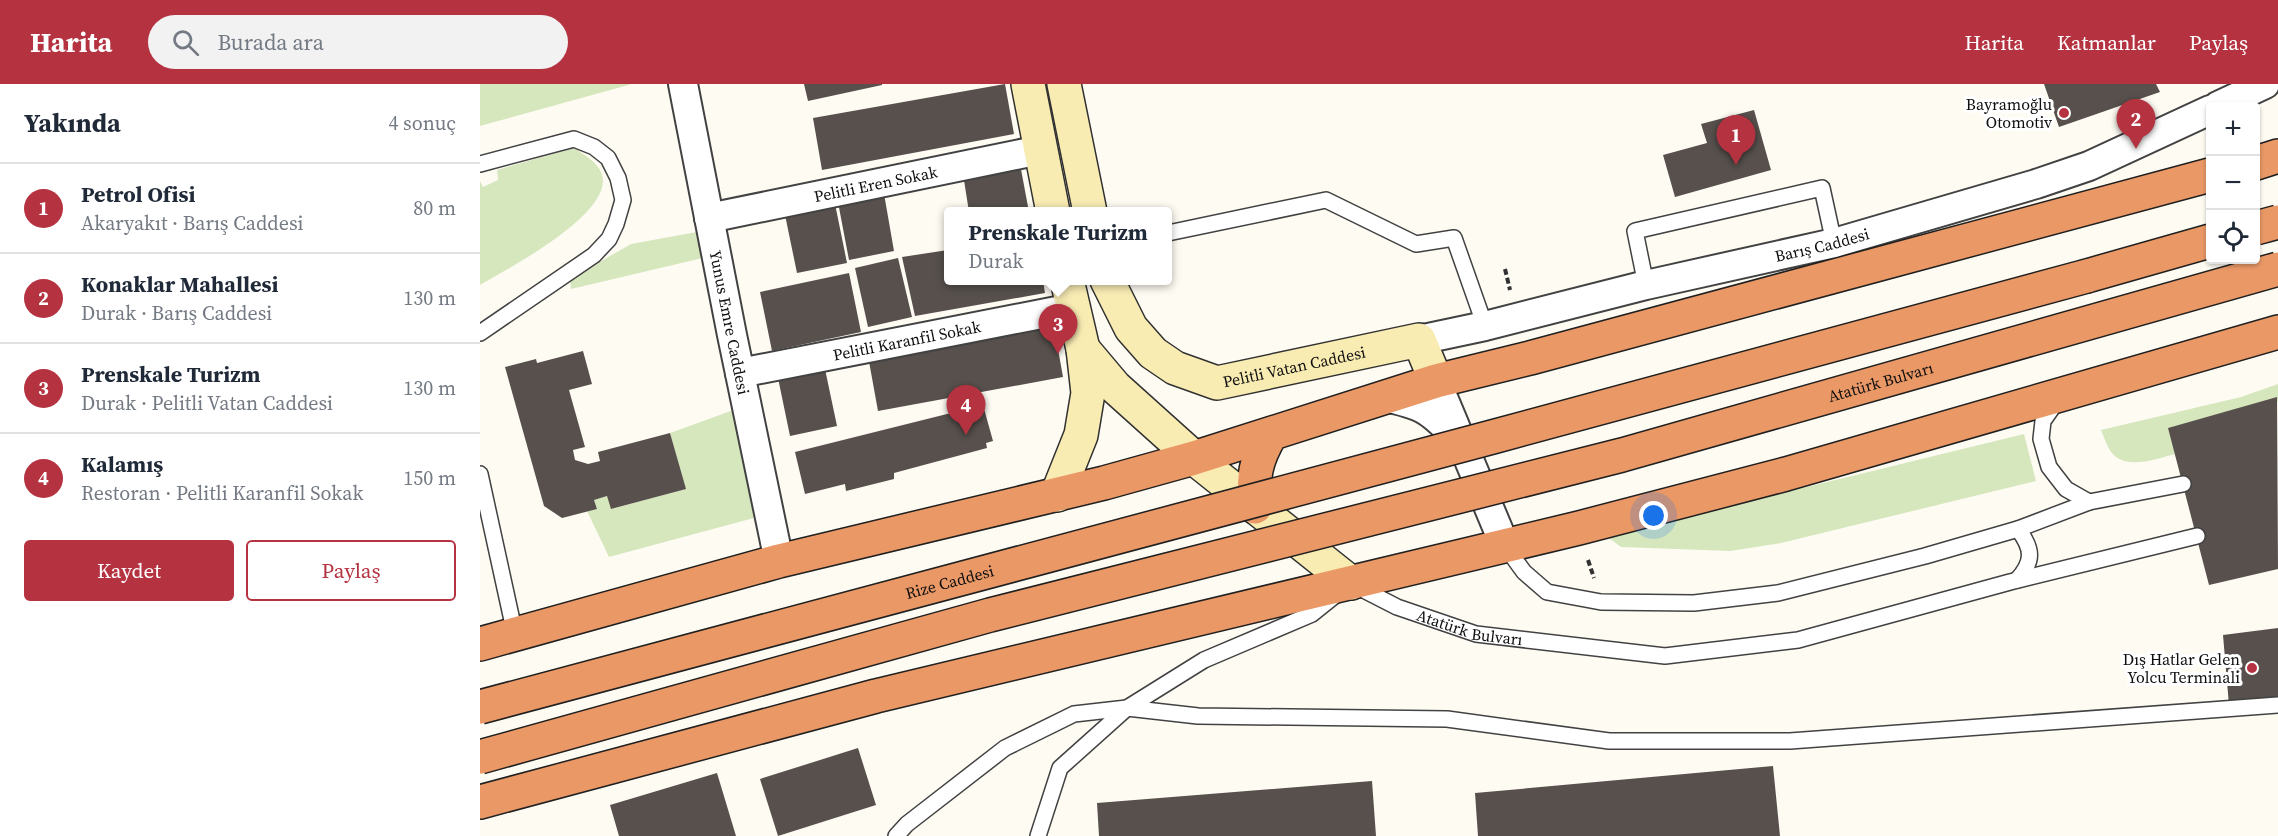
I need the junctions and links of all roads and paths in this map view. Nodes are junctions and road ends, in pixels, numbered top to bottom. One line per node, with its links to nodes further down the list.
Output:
1 (683, 84): 14 (street, Yunus Emre Caddesi)
2 (1028, 84): 7 (street)
3 (1064, 84): 13 (street)
4 (2265, 84): 5 (street)
5 (2227, 102)
6 (2206, 112): 19 (street, Barış Caddesi)
7 (1040, 150): 12 (street); 14 (street, Pelitli Eren Sokak)
8 (2278, 156): 9 (highway)
9 (2260, 162)
10 (480, 164): 26 (lane)
11 (2206, 177): 30 (highway)
12 (1052, 207)
13 (1089, 207)
14 (709, 218): 29 (street, Yunus Emre Caddesi)
15 (2278, 222): 16 (highway, bridge)
16 (2260, 227)
17 (1172, 232): 24 (lane)
18 (2206, 242): 50 (highway, Rize Caddesi, bridge)
19 (1834, 243): 22 (street, Barış Caddesi); 22 (lane)
20 (2278, 269): 52 (highway, Atatürk Bulvarı, bridge)
21 (1110, 285): 27 (street, Pelitli Vatan Caddesi)
22 (1646, 285): 24 (street, Barış Caddesi)
23 (1070, 294): 28 (street); 29 (street, Pelitli Karanfil Sokak)
24 (1485, 326): 27 (street, Barış Caddesi)
25 (2278, 332): 31 (highway)
26 (480, 333)
27 (1419, 340): 30 (street)
28 (1083, 349): 35 (street); 38 (street)
29 (740, 373): 44 (street, Yunus Emre Caddesi)
30 (1436, 381): 32 (highway); 34 (street)
31 (2061, 395): 39 (lane); 43 (highway)
32 (1385, 397): 33 (highway); 34 (street)
33 (1271, 434): 35 (highway); 40 (highway)
34 (1462, 442): 43 (street)
35 (1194, 458): 38 (highway); 40 (street)
36 (480, 474): 47 (lane)
37 (2183, 484): 39 (lane)
38 (1057, 495): 44 (highway)
39 (2088, 502): 41 (lane)
40 (1255, 507): 46 (street)
41 (2018, 529): 43 (lane); 45 (lane)
42 (2197, 536): 45 (lane, Atatürk Bulvarı)
43 (1505, 546): 46 (highway)
44 (779, 561): 47 (highway)
45 (2017, 580): 46 (lane, Atatürk Bulvarı)
46 (1351, 583): 51 (lane); 53 (highway)
47 (515, 634): 48 (highway)
48 (480, 644)
49 (2278, 705): 51 (lane)
50 (480, 706)
51 (1127, 708): 54 (lane); 55 (lane)
52 (480, 757)
53 (480, 802)
54 (896, 836)
55 (1038, 836)

